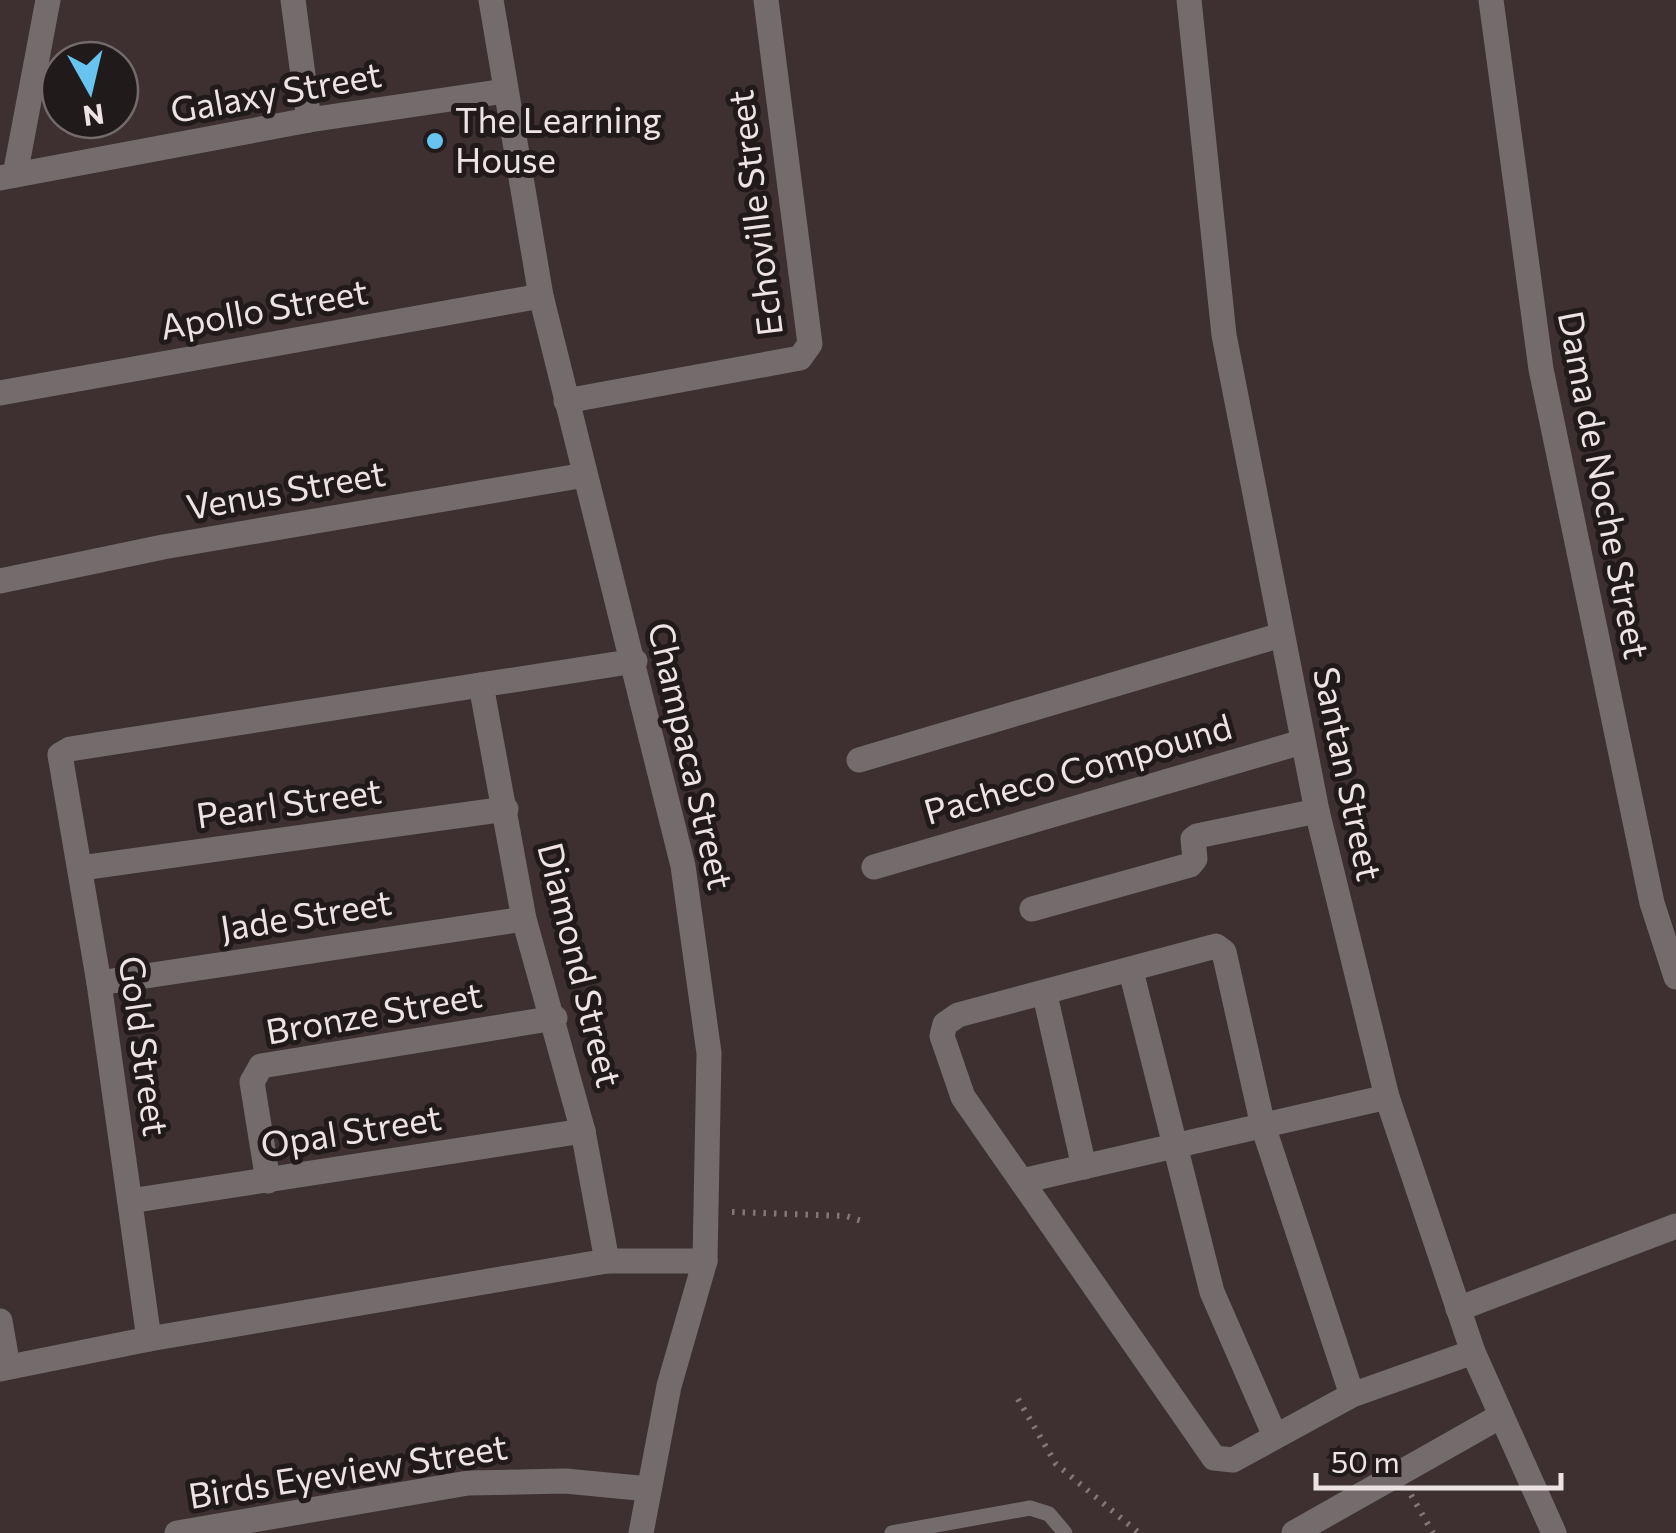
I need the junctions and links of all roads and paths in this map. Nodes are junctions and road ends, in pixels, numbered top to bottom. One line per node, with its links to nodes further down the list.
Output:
1 (48, 0): 9 (street)
2 (293, 0): 8 (street)
3 (490, 0): 7 (street, Champaca Street)
4 (766, 0): 12 (street, Echoville Street)
5 (1189, 0): 15 (street, Santan Street)
6 (1491, 0): 27 (street, Dama de Noche Street)
7 (504, 91): 8 (street, Galaxy Street); 10 (street, Champaca Street)
8 (309, 120): 9 (street, Galaxy Street)
9 (7, 177)
10 (541, 296): 11 (street, Apollo Street); 12 (street, Champaca Street)
11 (0, 393)
12 (566, 401): 13 (street, Champaca Street)
13 (585, 475): 14 (street, Venus Street); 16 (street, Champaca Street)
14 (0, 581)
15 (1281, 635): 18 (street, Santan Street); 19 (street)
16 (635, 661): 17 (street); 39 (street, Champaca Street)
17 (481, 685): 20 (street, Diamond Street); 23 (street, Gold Street)
18 (1302, 742): 21 (street, Santan Street); 22 (street, Pacheco Compound)
19 (859, 760)
20 (506, 809): 23 (street, Pearl Street); 25 (street, Diamond Street)
21 (1317, 811): 24 (street); 31 (street, Santan Street)
22 (874, 867)
23 (81, 868): 28 (street, Gold Street)
24 (1032, 909)
25 (524, 918): 28 (street, Jade Street); 30 (street, Diamond Street)
26 (1131, 971): 29 (street); 32 (street); 34 (street)
27 (1676, 977)
28 (99, 983): 38 (street, Gold Street)
29 (1045, 995): 35 (street); 37 (street)
30 (555, 1018): 33 (street, Diamond Street); 36 (street, Bronze Street)
31 (1386, 1097): 32 (street); 44 (street, Santan Street)
32 (1262, 1126): 34 (street); 49 (street)
33 (583, 1131): 36 (street, Opal Street); 42 (street, Diamond Street)
34 (1173, 1146): 35 (street); 52 (street)
35 (1084, 1167): 37 (street)
36 (268, 1181): 38 (street, Opal Street)
37 (1022, 1181): 52 (street)
38 (130, 1201): 46 (street, Gold Street)
39 (706, 1212): 40 (path); 43 (street, Champaca Street)
40 (865, 1222)
41 (1676, 1226): 44 (street)
42 (607, 1261): 43 (street); 46 (street)
43 (705, 1261): 54 (street, Champaca Street)
44 (1458, 1309): 47 (street, Santan Street)
45 (0, 1320): 48 (street)
46 (149, 1339): 48 (street)
47 (1473, 1352): 49 (street); 51 (street, Santan Street)
48 (4, 1368)
49 (1352, 1395): 52 (street)
50 (1018, 1399): 59 (path)
51 (1499, 1417): 53 (street); 62 (street, Santan Street)
52 (1275, 1436)
53 (1399, 1473): 60 (street); 61 (path)
54 (650, 1489): 55 (street, Birds Eyeview Street); 56 (street, Champaca Street)
55 (177, 1533)
56 (642, 1533)
57 (892, 1533): 58 (lane)
58 (1065, 1533)
59 (1138, 1533)
60 (1294, 1533)
61 (1433, 1533)
62 (1554, 1533)

